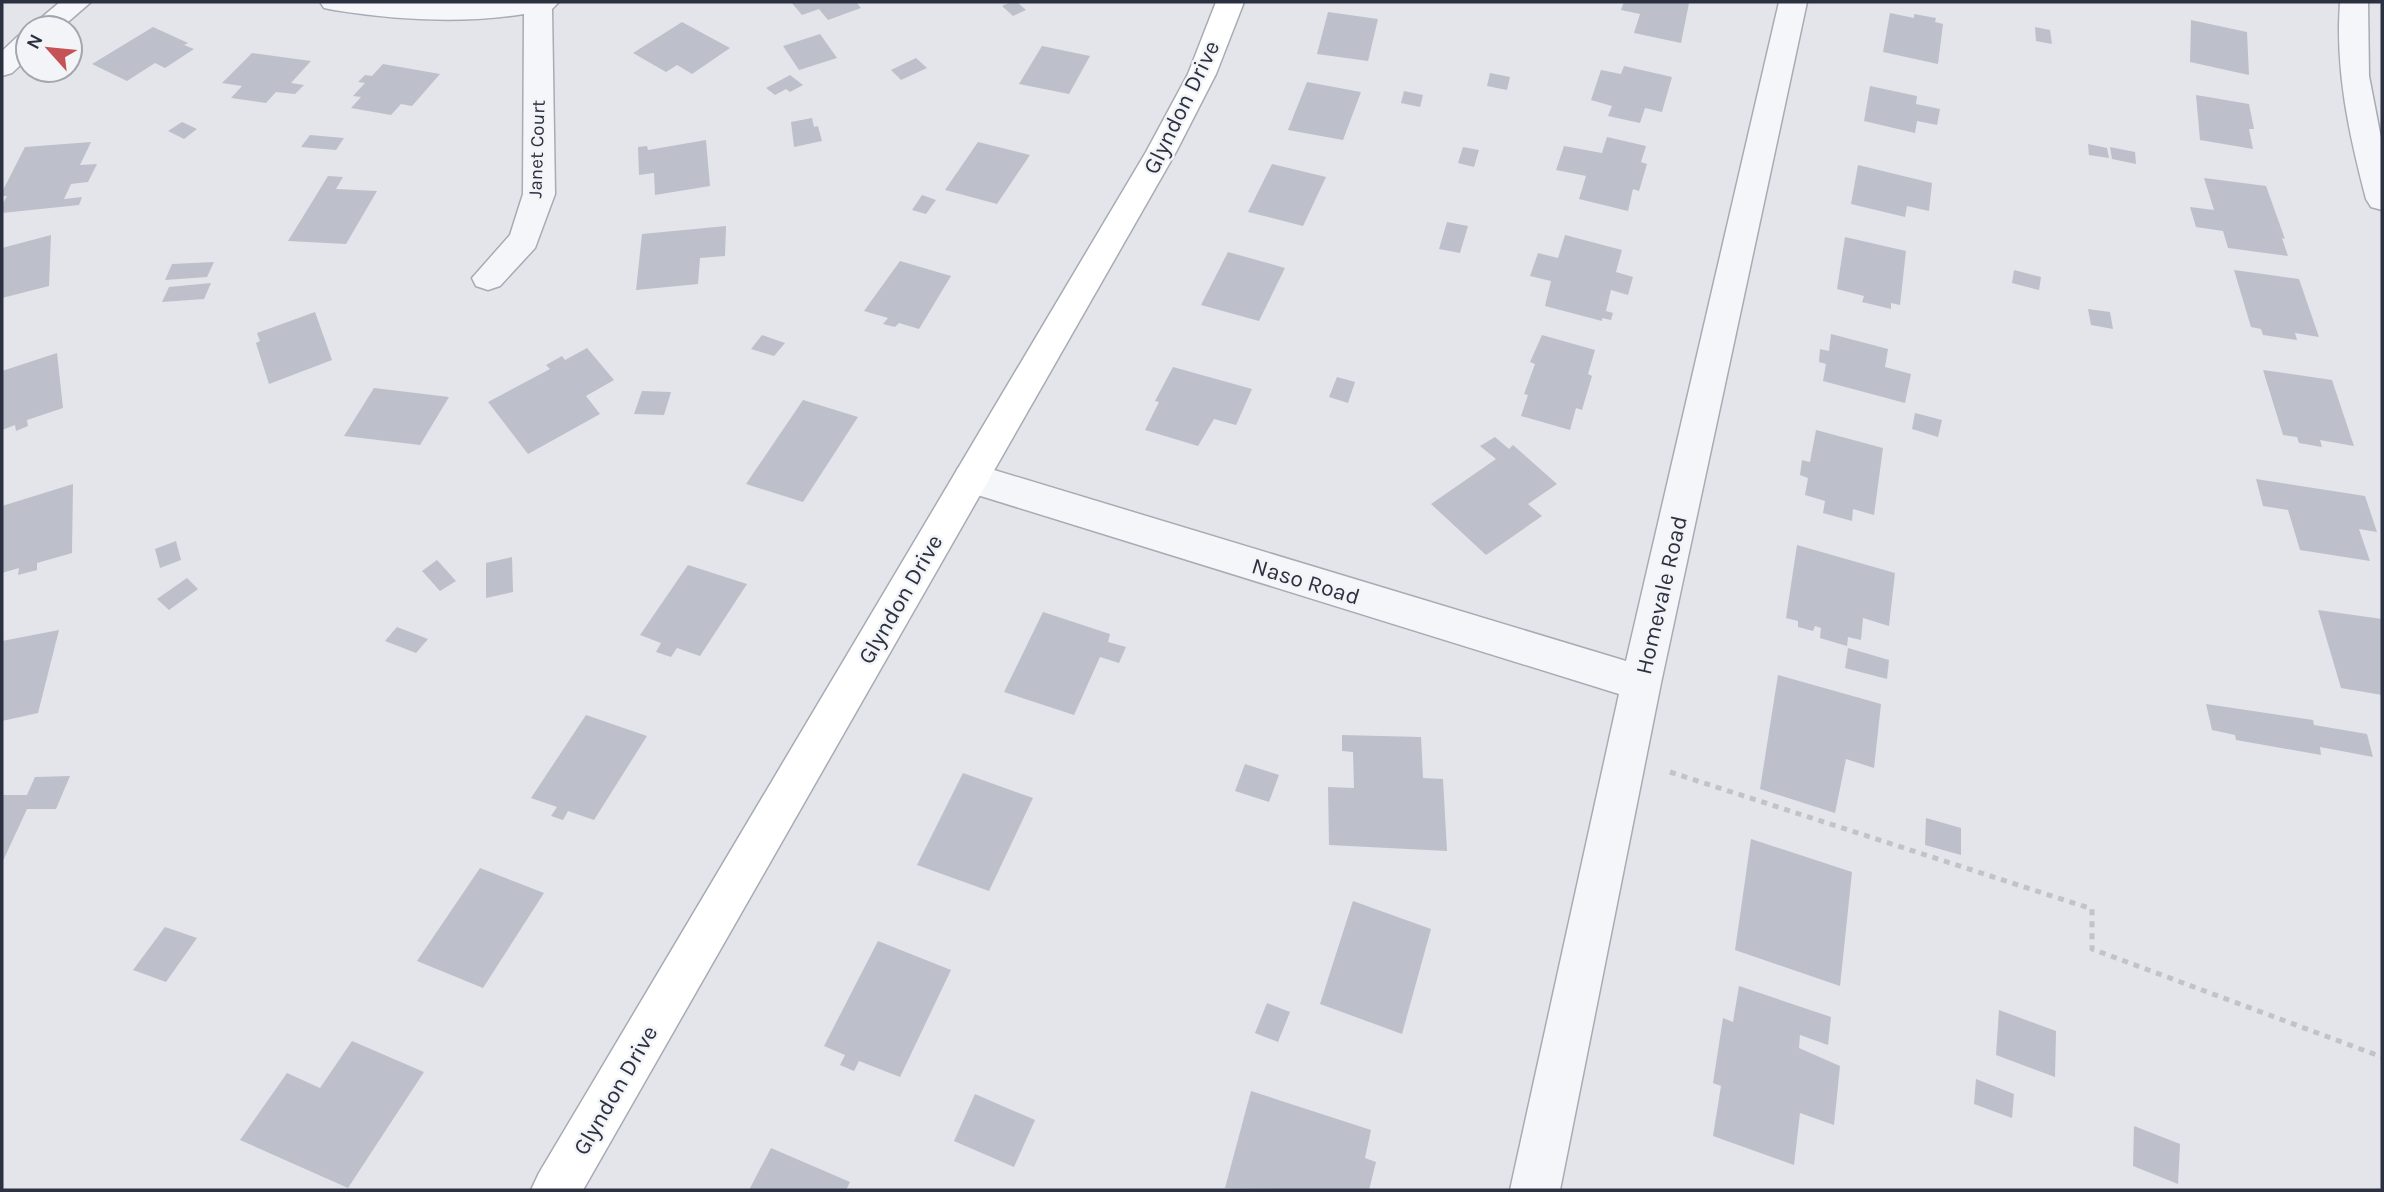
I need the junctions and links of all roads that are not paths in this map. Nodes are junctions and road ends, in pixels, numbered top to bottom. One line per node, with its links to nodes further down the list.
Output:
1 (77, 2): 7 (street)
2 (334, 2): 3 (street)
3 (542, 2): 9 (street, Janet Court)
4 (1230, 2): 10 (street, Glyndon Drive)
5 (1793, 2): 11 (street, Homevale Road)
6 (2354, 2): 8 (street)
7 (61, 14)
8 (2382, 199)
9 (488, 278)
10 (971, 478): 11 (street, Naso Road); 12 (street, Glyndon Drive)
11 (1641, 683): 13 (street, Homevale Road)
12 (556, 1190)
13 (1535, 1190)

